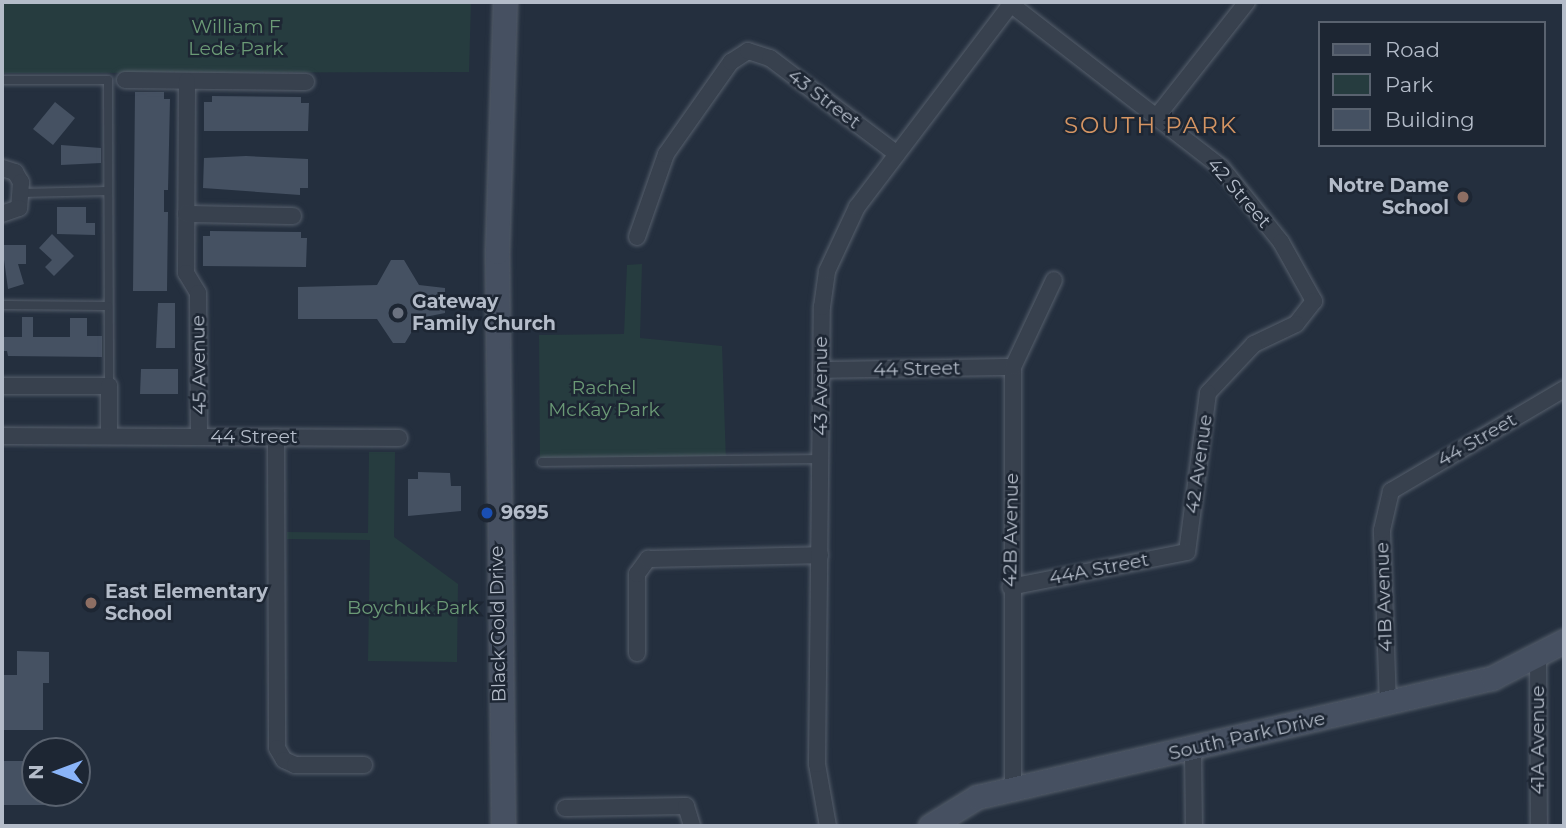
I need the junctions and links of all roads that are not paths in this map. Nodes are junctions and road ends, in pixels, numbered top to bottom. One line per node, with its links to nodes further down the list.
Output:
1 (505, 2): 45 (main road, Black Gold Drive)
2 (1247, 2): 8 (street)
3 (1009, 3): 8 (street, 42 Street); 9 (street, 43 Avenue)
4 (2, 80): 11 (lane)
5 (125, 80): 6 (street)
6 (187, 81): 7 (street); 13 (street)
7 (306, 82)
8 (1158, 116): 18 (street, 42 Street)
9 (897, 154): 16 (street, 43 Street); 22 (street, 43 Avenue)
10 (2, 168): 12 (street)
11 (108, 191): 12 (lane); 20 (lane)
12 (22, 193): 14 (street)
13 (186, 214): 15 (street); 28 (street, 45 Avenue)
14 (2, 215)
15 (293, 216)
16 (637, 237)
17 (1054, 280): 21 (street, 42B Avenue)
18 (1314, 301): 34 (street, 42 Avenue)
19 (2, 305): 20 (lane)
20 (108, 306): 24 (lane)
21 (1013, 367): 22 (street, 44 Street); 36 (street, 42B Avenue)
22 (821, 370): 31 (street, 43 Avenue)
23 (2, 386): 24 (street)
24 (109, 386): 27 (street)
25 (1564, 389): 33 (street, 44 Street)
26 (2, 436): 27 (street, 44 Street)
27 (109, 436): 28 (street, 44 Street)
28 (199, 437): 29 (street, 44 Street)
29 (276, 437): 30 (street, 44 Street); 42 (street)
30 (399, 438)
31 (821, 459): 32 (lane); 35 (street, 43 Avenue)
32 (542, 462)
33 (1391, 491): 40 (street, 41B Avenue)
34 (1188, 552): 36 (street, 44A Street)
35 (820, 555): 38 (street); 47 (street, 43 Avenue)
36 (1010, 587): 43 (street, 42B Avenue)
37 (1564, 641): 39 (main road, South Park Drive)
38 (637, 653)
39 (1538, 654): 40 (main road, South Park Drive); 50 (street, 41A Avenue)
40 (1388, 705): 41 (main road, South Park Drive)
41 (1192, 749): 43 (main road, South Park Drive); 49 (street)
42 (364, 765)
43 (1013, 790): 48 (main road, South Park Drive)
44 (565, 808): 46 (street)
45 (502, 826)
46 (692, 826)
47 (828, 826)
48 (930, 826)
49 (1194, 826)
50 (1539, 826)

